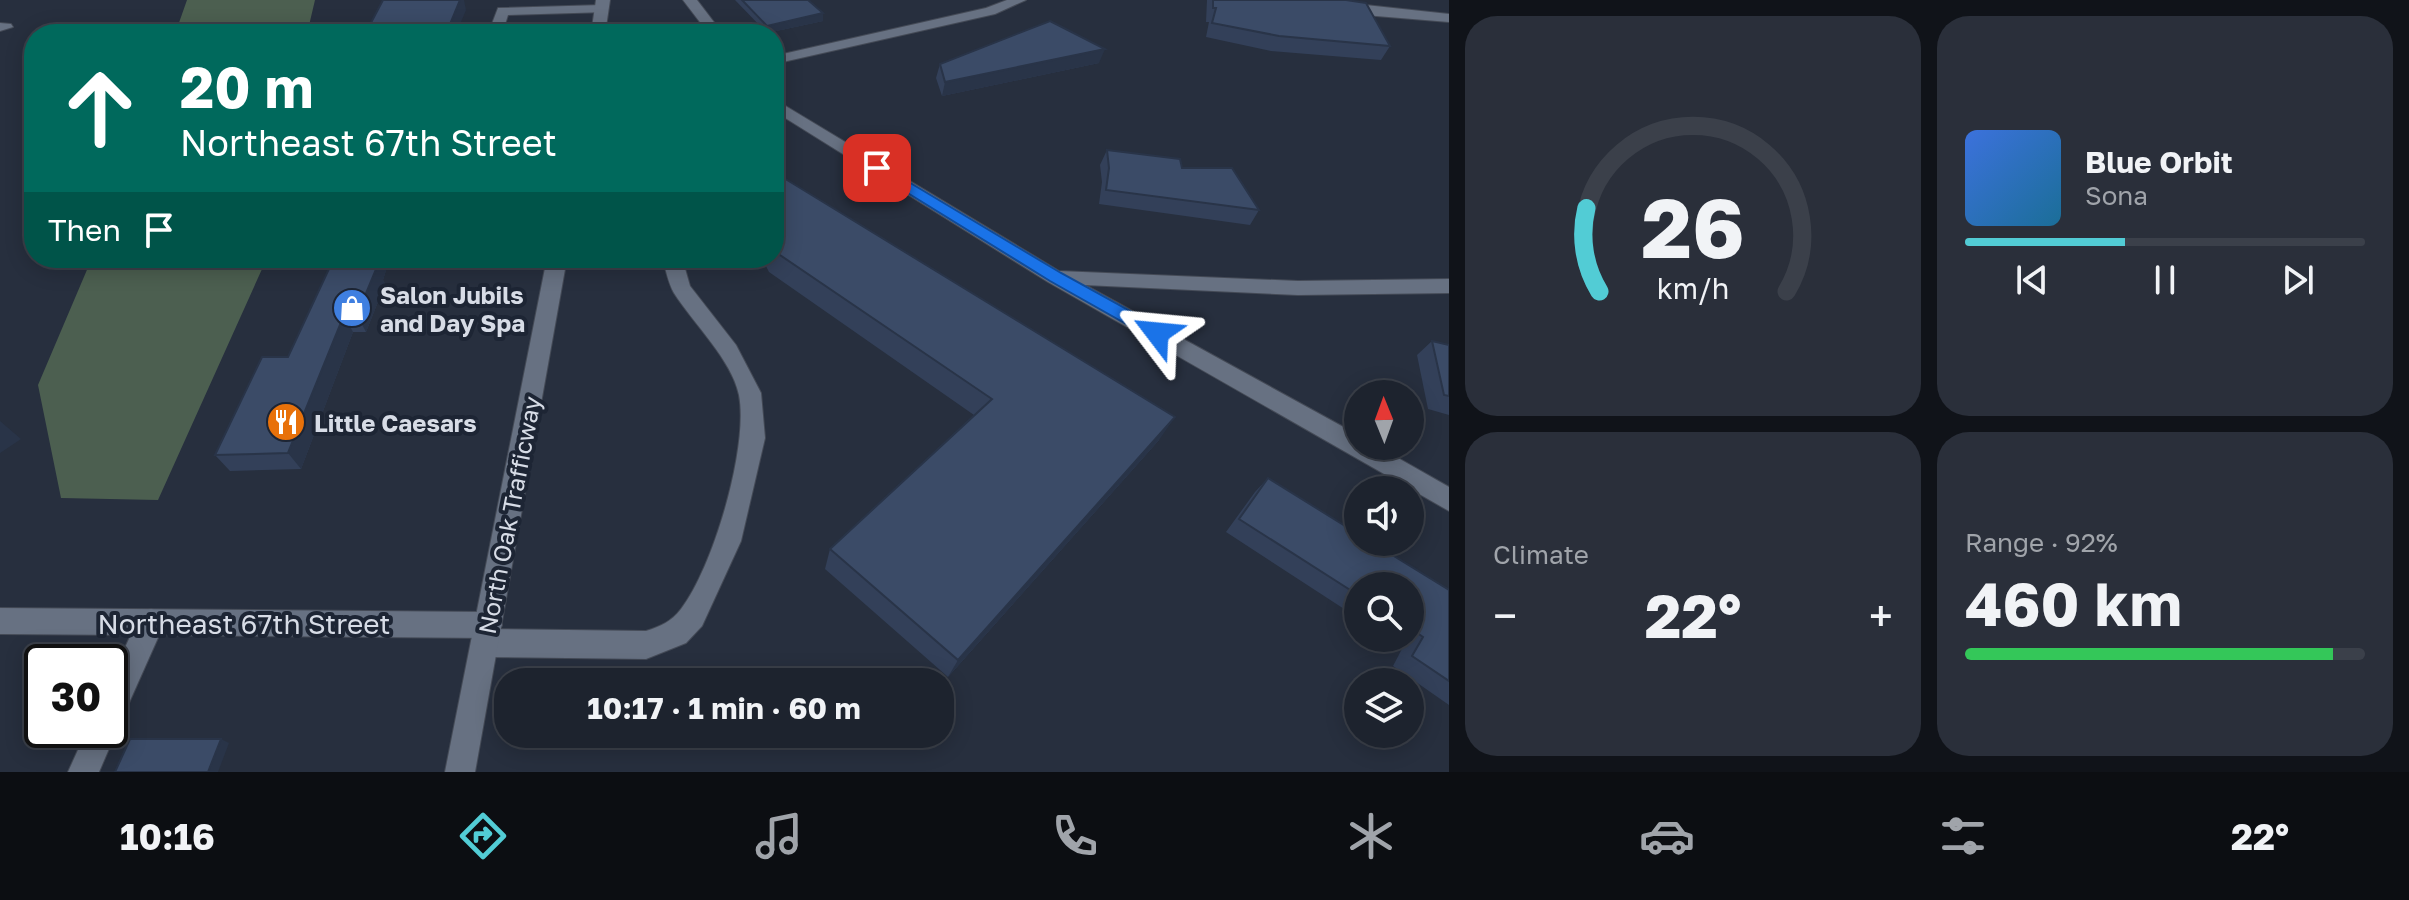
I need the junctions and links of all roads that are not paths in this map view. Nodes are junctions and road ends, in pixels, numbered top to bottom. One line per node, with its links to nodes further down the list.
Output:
1 (690, 0): 8 (street)
2 (1019, 0): 9 (street)
3 (1293, 0): 5 (street)
4 (602, 4): 6 (street); 7 (street)
5 (1449, 18)
6 (498, 24)
7 (599, 24)
8 (708, 24)
9 (784, 58)
10 (784, 110): 13 (street)
11 (555, 268): 18 (street, North Oak Trafficway)
12 (675, 268): 18 (street, Northeast 67th Street)
13 (1055, 277): 14 (street); 15 (street)
14 (1449, 286)
15 (1449, 500)
16 (0, 621): 17 (street, Northeast 67th Street)
17 (151, 622): 18 (street, Northeast 67th Street); 19 (street)
18 (487, 634): 22 (street, North Oak Trafficway)
19 (128, 673)
20 (94, 748): 21 (street)
21 (83, 772)
22 (460, 772)

